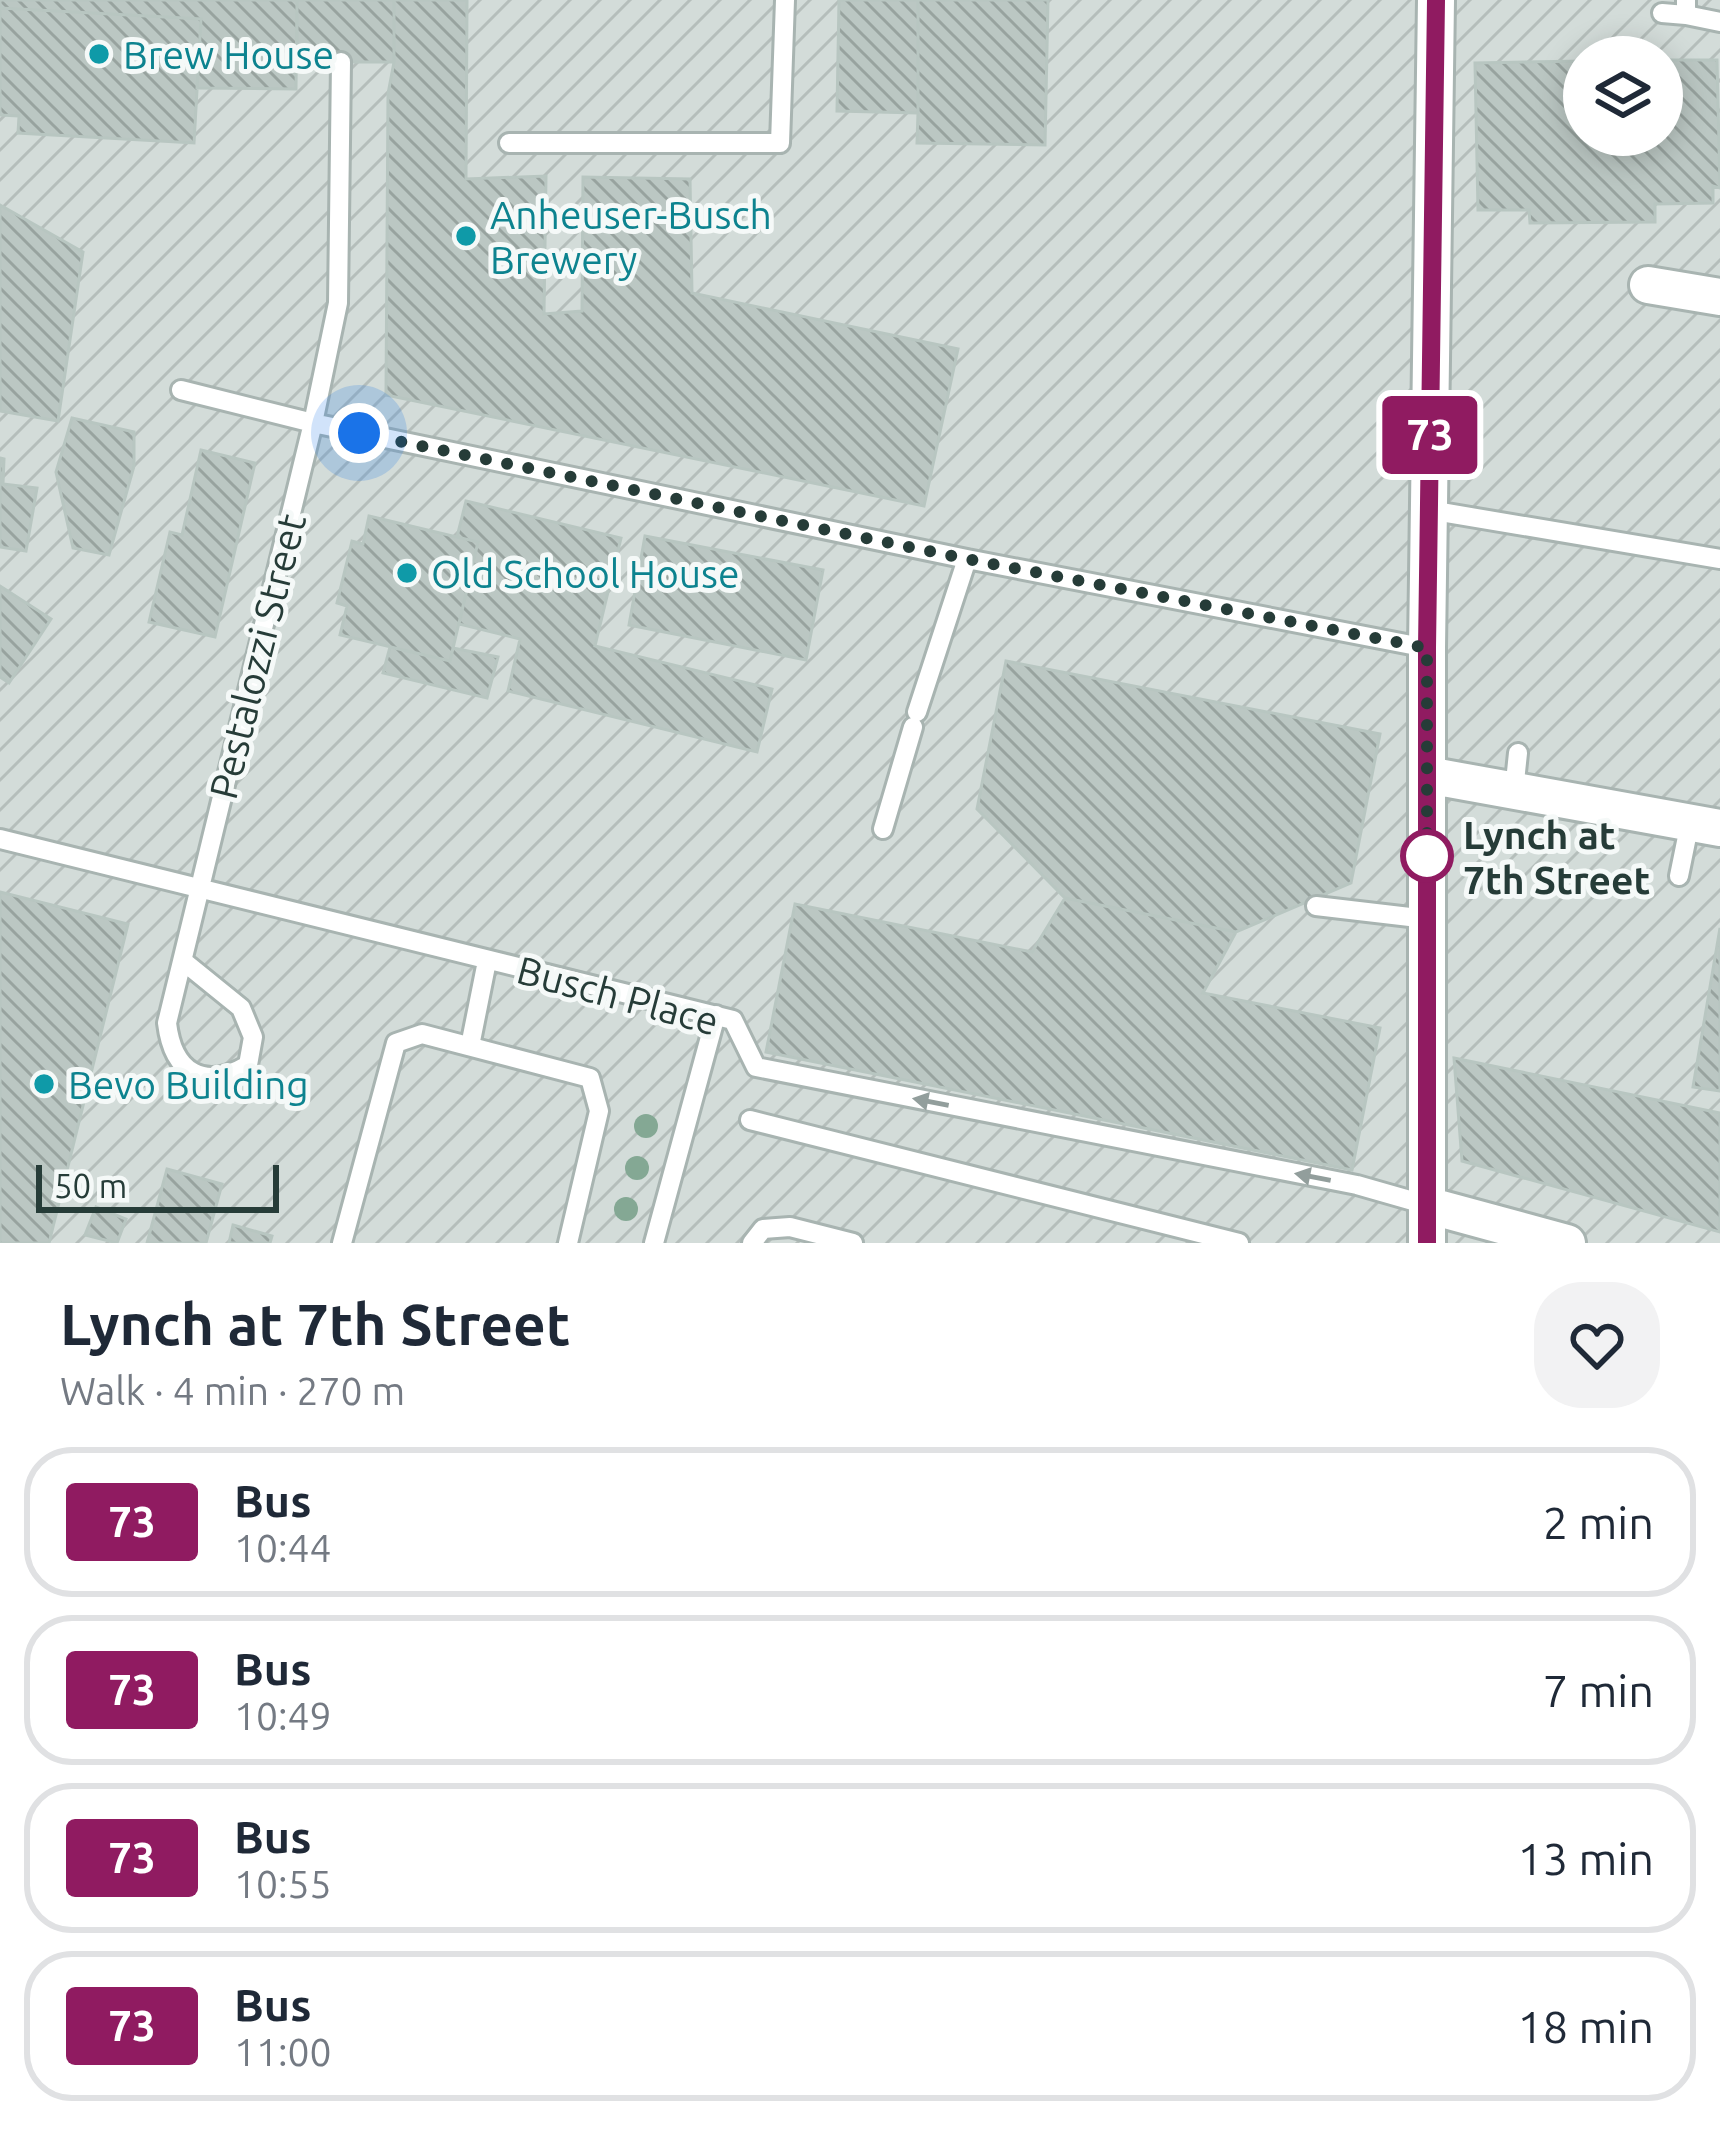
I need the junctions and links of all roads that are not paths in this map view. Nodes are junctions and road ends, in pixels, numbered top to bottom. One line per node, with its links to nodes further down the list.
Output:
1 (785, 0): 7 (lane)
2 (1436, 0): 12 (street)
3 (1686, 8): 4 (lane); 5 (lane)
4 (1662, 14)
5 (1720, 22)
6 (341, 62): 11 (lane, Pestalozzi Street)
7 (509, 143)
8 (1648, 285): 9 (street)
9 (1720, 297)
10 (181, 391): 11 (lane)
11 (313, 423): 13 (lane); 23 (lane, Pestalozzi Street)
12 (1429, 509): 14 (lane); 15 (street)
13 (967, 559): 15 (lane); 20 (lane)
14 (1720, 559)
15 (1427, 648): 17 (street)
16 (1518, 752): 18 (lane)
17 (1426, 775): 18 (street); 25 (street)
18 (1514, 790): 19 (street)
19 (1710, 825): 22 (lane)
20 (884, 830)
21 (0, 839): 23 (lane, Busch Place)
22 (1679, 876)
23 (201, 892): 26 (lane, Pestalozzi Street); 27 (lane, Busch Place)
24 (1316, 906): 25 (lane)
25 (1427, 919): 31 (street)
26 (183, 961): 26 (lane, Pestalozzi Street)
27 (487, 961): 28 (lane, Busch Place); 29 (lane)
28 (716, 1015): 31 (lane, Busch Place, one-way to 28); 34 (lane)
29 (470, 1046): 32 (lane); 33 (lane)
30 (749, 1120): 37 (lane)
31 (1427, 1205): 38 (street); 39 (street)
32 (342, 1243)
33 (568, 1243)
34 (654, 1243)
35 (752, 1243): 36 (lane)
36 (853, 1243)
37 (1239, 1243)
38 (1427, 1243)
39 (1567, 1243)

